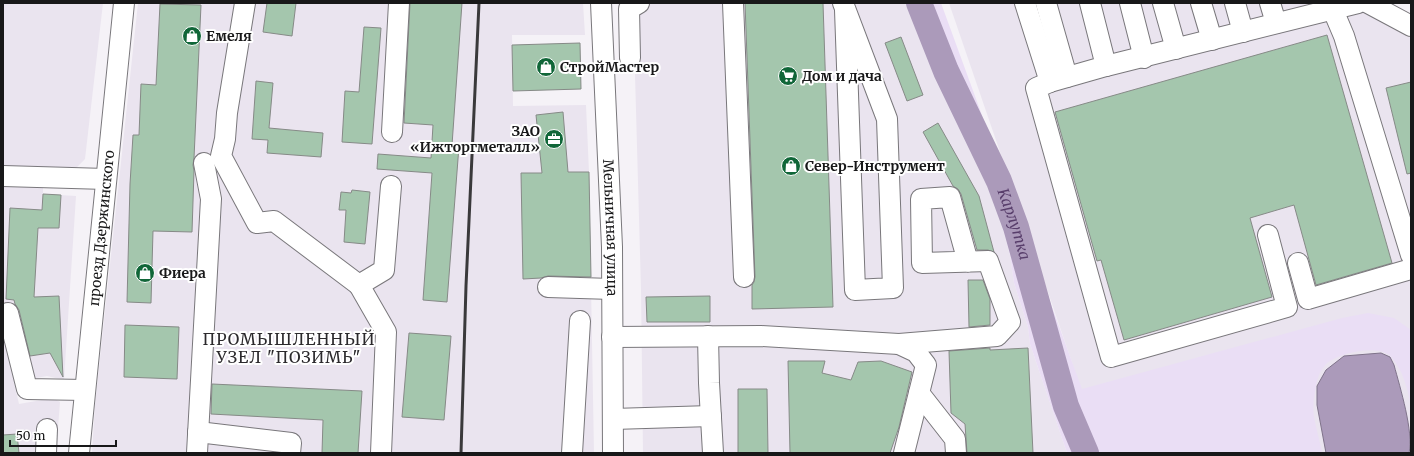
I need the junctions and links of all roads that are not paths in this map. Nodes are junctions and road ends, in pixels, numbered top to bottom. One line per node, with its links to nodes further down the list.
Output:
1 (124, 3): 32 (street, проезд Дзержинского)
2 (245, 3): 41 (street)
3 (399, 3): 29 (street)
4 (601, 3): 43 (street, Мельничная улица)
5 (639, 3): 25 (street)
6 (733, 3): 40 (street)
7 (1025, 3): 28 (street)
8 (1046, 3): 28 (street)
9 (1090, 3): 27 (street)
10 (1130, 3): 26 (street)
11 (1163, 3): 24 (street)
12 (1201, 3): 23 (street)
13 (1235, 3): 22 (street)
14 (1270, 3): 20 (street)
15 (1358, 3): 17 (street)
16 (1368, 3): 21 (street)
17 (1331, 6): 19 (street); 34 (street)
18 (844, 7): 18 (street)
19 (1305, 10): 20 (street)
20 (1276, 23): 22 (street)
21 (1411, 26)
22 (1243, 32): 23 (street)
23 (1212, 40): 24 (street)
24 (1176, 49): 26 (street)
25 (630, 58)
26 (1144, 58): 27 (street)
27 (1106, 66): 28 (street)
28 (1059, 79): 35 (street)
29 (392, 132)
30 (204, 163): 54 (street)
31 (3, 176): 32 (street)
32 (106, 179): 49 (street, проезд Дзержинского)
33 (390, 186): 41 (street)
34 (1405, 217): 36 (street)
35 (1268, 235)
36 (1411, 255)
37 (968, 262): 48 (street)
38 (1298, 263): 39 (street)
39 (1411, 269)
40 (744, 277)
41 (359, 285): 59 (street)
42 (548, 287): 43 (street)
43 (612, 289): 47 (street, Мельничная улица)
44 (8, 313): 49 (street)
45 (580, 321): 60 (street)
46 (708, 336): 47 (street); 48 (street); 51 (street)
47 (612, 337): 52 (street, Мельничная улица)
48 (899, 344): 50 (street)
49 (85, 390): 56 (street, проезд Дзержинского)
50 (919, 393): 63 (street); 64 (street)
51 (711, 416): 52 (street); 62 (street)
52 (613, 419): 61 (street, Мельничная улица)
53 (47, 430): 55 (street)
54 (198, 432): 57 (street); 58 (street)
55 (46, 453)
56 (79, 453)
57 (197, 453)
58 (290, 453)
59 (381, 453)
60 (572, 453)
61 (613, 453)
62 (713, 453)
63 (904, 453)
64 (956, 453)

